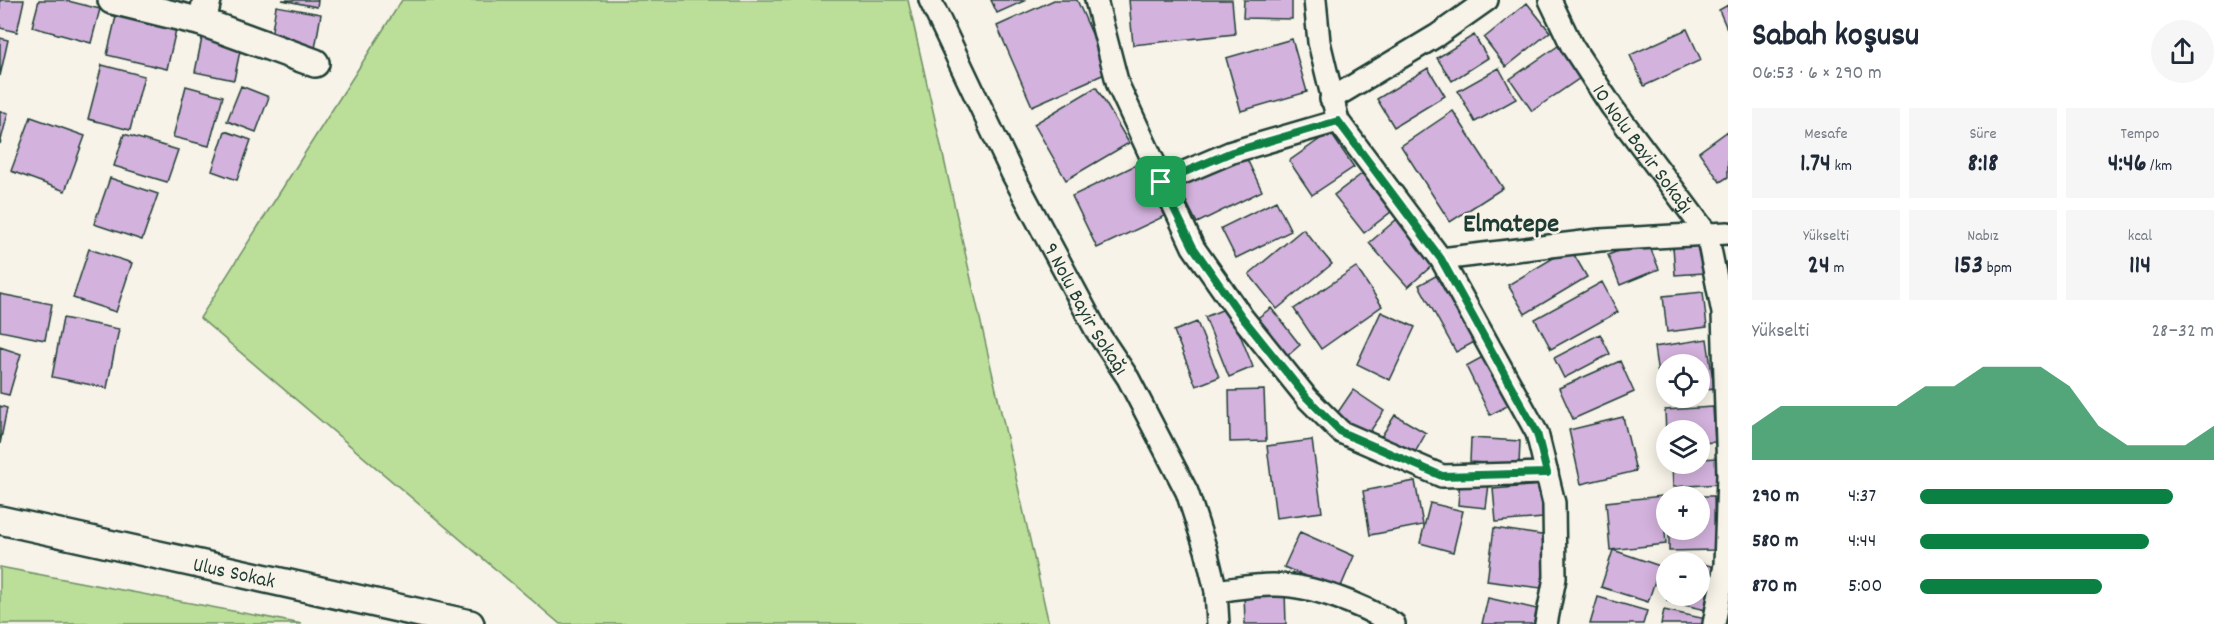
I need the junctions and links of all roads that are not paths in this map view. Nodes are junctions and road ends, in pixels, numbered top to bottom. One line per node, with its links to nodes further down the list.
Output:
1 (112, 0): 7 (street)
2 (930, 0): 17 (street, 9 Nolu Bayir Sokağı)
3 (1096, 0): 11 (street)
4 (1315, 0): 9 (street)
5 (1487, 0): 9 (street)
6 (1550, 0): 13 (street, 10 Nolu Bayir Sokağı)
7 (204, 11): 8 (street)
8 (315, 63)
9 (1331, 99): 10 (street)
10 (1338, 121): 11 (street); 14 (street)
11 (1161, 182): 15 (street)
12 (1728, 233): 13 (street)
13 (1707, 234): 14 (street); 22 (street, 10 Nolu Bayir Sokağı)
14 (1441, 259): 15 (street)
15 (1547, 473): 21 (street)
16 (0, 520): 18 (street, Ulus Sokak)
17 (1216, 591): 19 (street, 9 Nolu Bayir Sokağı); 20 (street)
18 (470, 624)
19 (1218, 624)
20 (1394, 624)
21 (1546, 624)
22 (1714, 624)

